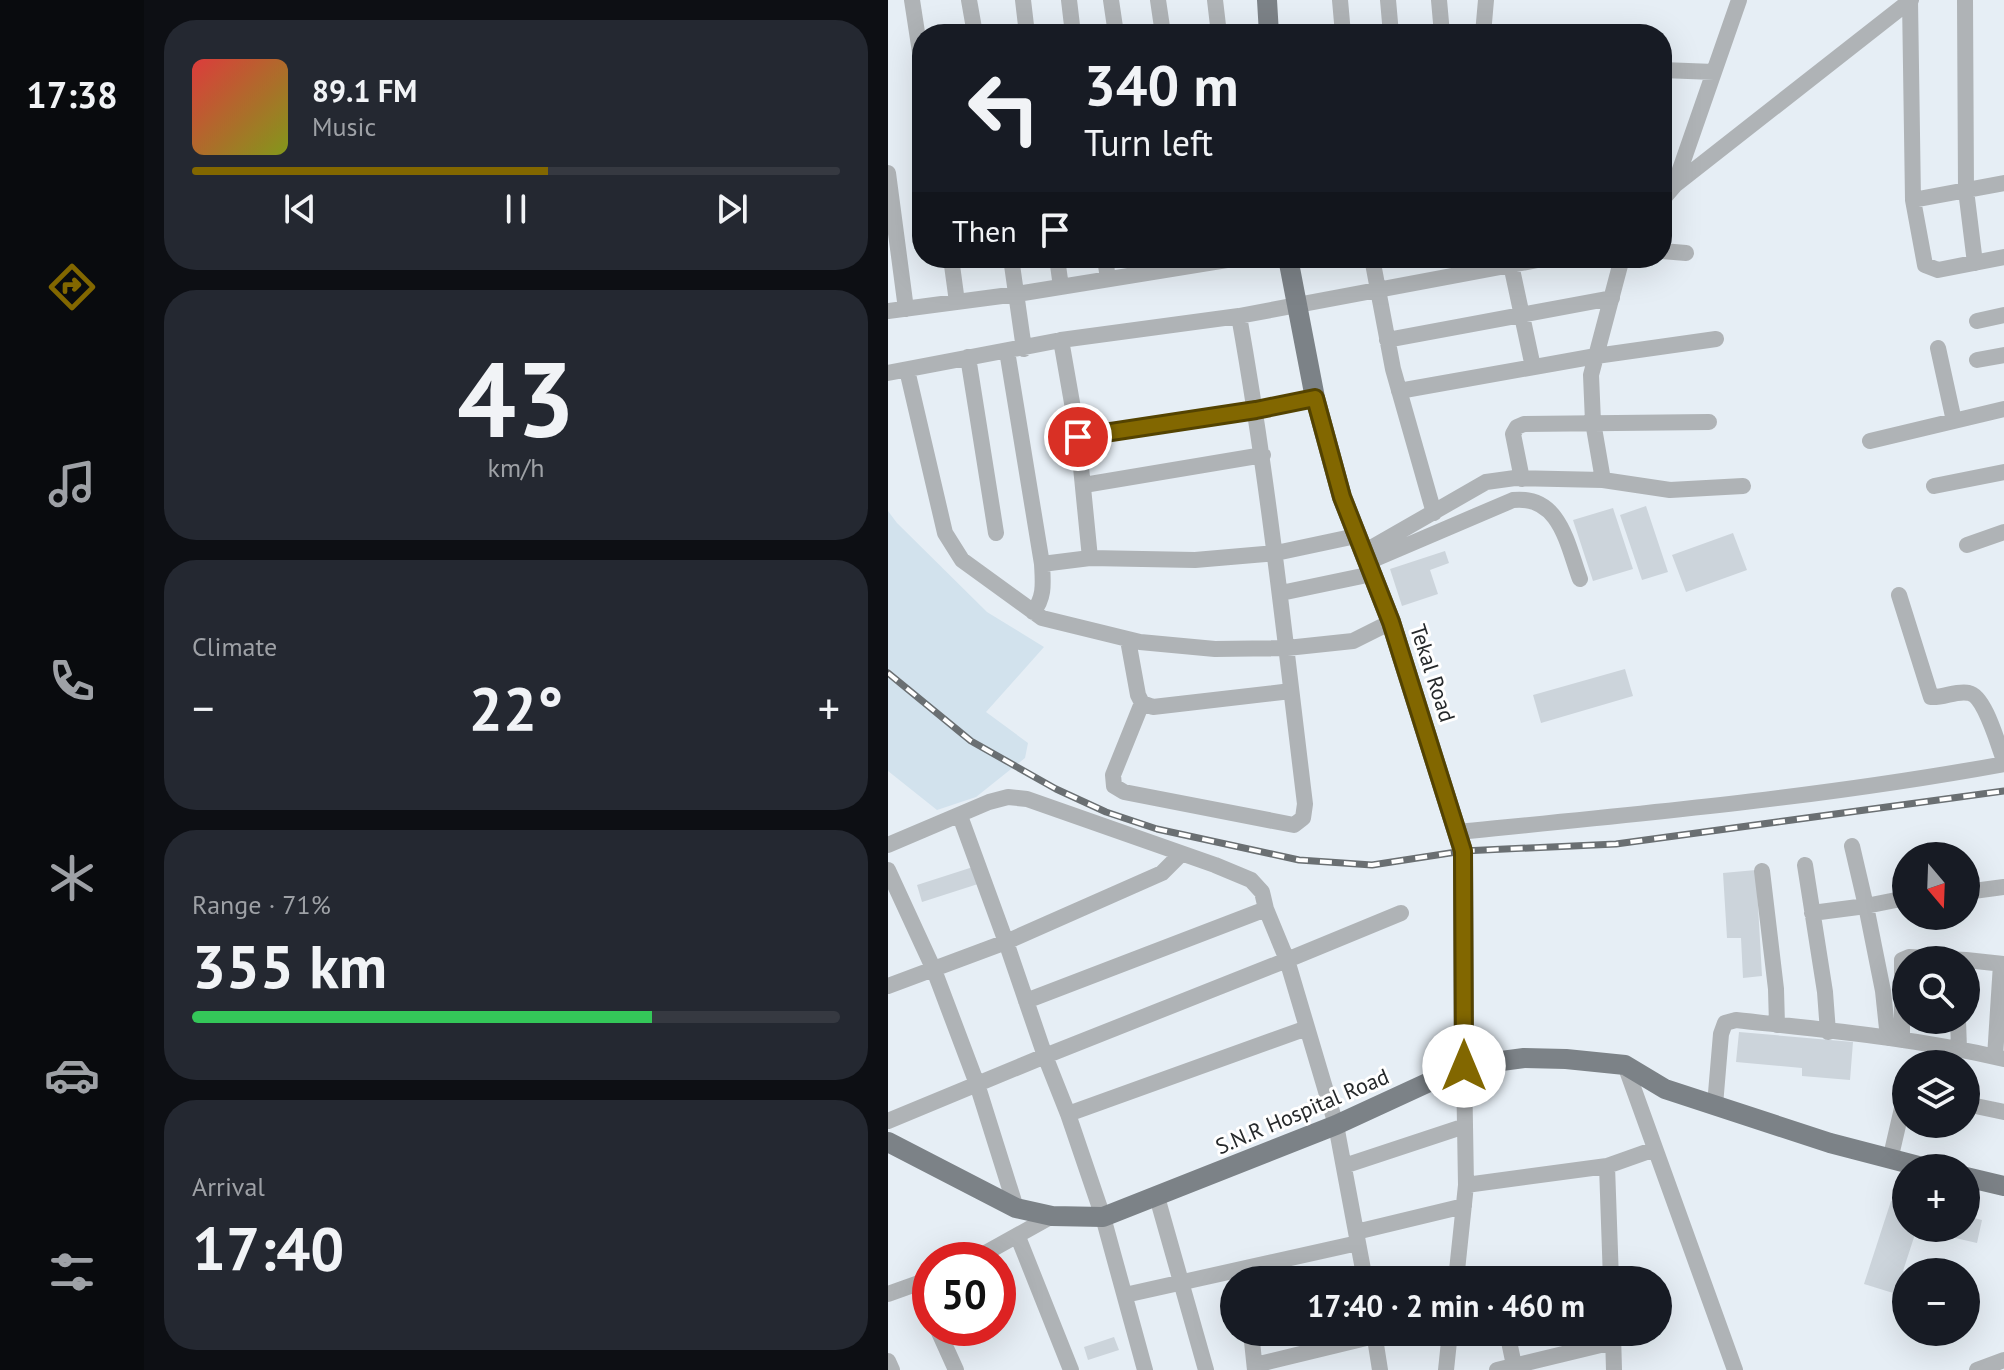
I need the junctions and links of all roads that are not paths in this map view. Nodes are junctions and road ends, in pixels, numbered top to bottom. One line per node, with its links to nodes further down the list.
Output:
1 (912, 0): 16 (street)
2 (969, 0): 17 (street)
3 (1023, 0): 18 (street)
4 (1069, 0): 19 (street)
5 (1111, 0): 20 (street)
6 (1158, 0): 21 (street)
7 (1215, 0): 22 (street)
8 (1267, 0): 23 (main road)
9 (1340, 0): 24 (street)
10 (1388, 0): 25 (street)
11 (1439, 0): 26 (street)
12 (1486, 0): 27 (street)
13 (1739, 0): 29 (street)
14 (1910, 0): 32 (street); 35 (street)
15 (1965, 0): 34 (street)
16 (916, 24)
17 (973, 24)
18 (1026, 24)
19 (1072, 24)
20 (1115, 24)
21 (1162, 24)
22 (1218, 24)
23 (1268, 24)
24 (1342, 24)
25 (1390, 24)
26 (1441, 24)
27 (1484, 24)
28 (1672, 70): 29 (street)
29 (1714, 72): 32 (street)
30 (888, 173): 57 (street)
31 (2004, 183): 34 (street)
32 (1675, 185): 33 (street)
33 (1672, 188)
34 (1966, 190): 35 (street); 39 (street)
35 (1913, 200): 39 (street)
36 (1672, 252): 37 (street)
37 (1686, 253)
38 (2004, 257): 39 (street)
39 (1975, 263)
40 (952, 268): 55 (street)
41 (1013, 268): 53 (street)
42 (1058, 268): 51 (street)
43 (1106, 268): 50 (street)
44 (1140, 268): 50 (street)
45 (1290, 268): 56 (main road, Tekal Road)
46 (1373, 268): 52 (street)
47 (1483, 268): 52 (street)
48 (1512, 268): 59 (street)
49 (1620, 268): 54 (street)
50 (1108, 279): 51 (street)
51 (1061, 287): 53 (street)
52 (1376, 291): 56 (street); 65 (street)
53 (1017, 294): 55 (street); 67 (street)
54 (1612, 298): 59 (street); 69 (street)
55 (957, 302): 57 (street)
56 (1297, 305): 61 (street); 76 (main road, Tekal Road)
57 (906, 309): 58 (street)
58 (888, 311)
59 (1520, 315): 65 (street); 72 (street)
60 (2004, 315): 62 (street)
61 (1239, 316): 64 (street); 78 (street)
62 (1977, 321)
63 (1716, 339): 69 (street)
64 (1061, 340): 67 (street); 82 (street)
65 (1387, 340): 75 (street)
66 (1938, 348): 79 (street)
67 (1016, 350): 70 (street); 98 (street)
68 (2004, 355): 71 (street)
69 (1596, 356): 72 (street); 80 (street)
70 (968, 357): 73 (street); 93 (street)
71 (1977, 360)
72 (1533, 367): 75 (street)
73 (907, 370): 74 (street); 102 (street)
74 (888, 373)
75 (1399, 391): 91 (street)
76 (1315, 398): 78 (street); 96 (main road, Tekal Road)
77 (2004, 409): 79 (street)
78 (1256, 410): 82 (street); 84 (street)
79 (1954, 421): 83 (street)
80 (1593, 422): 81 (street); 86 (street); 87 (street)
81 (1709, 422)
82 (1078, 437): 88 (street)
83 (1870, 441)
84 (1263, 455): 88 (street); 95 (street)
85 (2004, 472): 90 (street)
86 (1522, 479): 87 (street); 91 (street)
87 (1603, 480): 89 (street)
88 (1084, 485): 97 (street)
89 (1743, 486)
90 (1934, 486)
91 (1434, 513): 96 (street)
92 (2004, 532): 94 (street)
93 (996, 533)
94 (1967, 545)
95 (1276, 553): 96 (street); 97 (street); 100 (street)
96 (1365, 556): 99 (street); 100 (street); 103 (main road, Tekal Road)
97 (1090, 558): 98 (street)
98 (1042, 564): 102 (street)
99 (1580, 579)
100 (1281, 593): 105 (street)
101 (1899, 595): 108 (street)
102 (1033, 612): 104 (street)
103 (1391, 622): 105 (street); 110 (main road, Tekal Road)
104 (1128, 640): 105 (street); 107 (street)
105 (1287, 648): 106 (street)
106 (1291, 691): 107 (street); 107 (street)
107 (1142, 703)
108 (2004, 762): 110 (street)
109 (960, 816): 111 (street); 113 (street); 124 (street)
110 (1458, 832): 141 (main road, Tekal Road)
111 (888, 845)
112 (1852, 846): 120 (street)
113 (1180, 855): 121 (street); 124 (street)
114 (1805, 865): 123 (street)
115 (888, 870): 128 (street)
116 (1762, 871): 131 (street)
117 (2004, 887): 118 (street)
118 (1980, 890)
119 (1892, 901): 120 (street)
120 (1866, 906): 123 (street); 136 (street)
121 (1266, 909): 125 (street); 130 (street)
122 (1401, 913): 125 (street)
123 (1812, 913): 133 (street)
124 (1006, 942): 128 (street); 130 (street)
125 (1287, 960): 132 (street); 138 (street)
126 (1980, 962): 127 (street)
127 (2003, 964): 139 (street)
128 (934, 970): 129 (street); 142 (street)
129 (888, 986)
130 (1026, 1001): 138 (street)
131 (1777, 1025): 133 (street); 143 (street)
132 (1307, 1028): 146 (street); 148 (street)
133 (1828, 1032): 136 (street)
134 (1895, 1034): 136 (street)
135 (1958, 1034): 137 (street)
136 (1895, 1039): 137 (street)
137 (1959, 1049): 139 (street)
138 (1045, 1056): 142 (street); 146 (street)
139 (2000, 1058)
140 (1625, 1065): 141 (main road, S.N.R Hospital Road); 143 (main road, S.N.R Hospital Road); 152 (street)
141 (1464, 1066): 148 (main road, S.N.R Hospital Road); 149 (street)
142 (977, 1084): 147 (street); 161 (street)
143 (1715, 1105): 153 (main road, S.N.R Hospital Road)
144 (1980, 1107): 145 (street)
145 (2004, 1112)
146 (1068, 1114): 163 (street)
147 (888, 1121)
148 (1336, 1125): 154 (street); 159 (main road, S.N.R Hospital Road)
149 (1465, 1126): 154 (street); 157 (street)
150 (1895, 1138): 153 (street)
151 (888, 1142): 161 (main road, S.N.R Hospital Road)
152 (1655, 1149): 155 (street); 197 (street)
153 (1890, 1160)
154 (1344, 1166): 165 (street)
155 (1607, 1166): 157 (street); 170 (street)
156 (1980, 1180): 158 (main road)
157 (1466, 1185): 160 (street)
158 (2004, 1186)
159 (1157, 1197): 163 (main road, S.N.R Hospital Road); 172 (street)
160 (1464, 1206): 165 (street); 169 (street)
161 (1016, 1208): 162 (main road, S.N.R Hospital Road)
162 (1052, 1216): 163 (main road, S.N.R Hospital Road); 164 (street)
163 (1103, 1217): 175 (street)
164 (1018, 1237): 166 (street); 190 (street)
165 (1357, 1238): 167 (street); 168 (street)
166 (1008, 1242)
167 (1272, 1266)
168 (1362, 1266)
169 (1458, 1266)
170 (1611, 1266)
171 (1220, 1278): 172 (street)
172 (1179, 1284): 175 (street); 192 (street)
173 (912, 1285): 174 (street)
174 (888, 1294)
175 (1125, 1295): 191 (street)
176 (945, 1346): 189 (street)
177 (1253, 1346): 186 (street)
178 (1334, 1346): 186 (street)
179 (1380, 1346): 193 (street)
180 (1449, 1346): 194 (street)
181 (1510, 1346): 187 (street)
182 (1585, 1346): 187 (street)
183 (1613, 1346): 196 (street)
184 (2004, 1360): 198 (street)
185 (888, 1361): 188 (street)
186 (1255, 1368)
187 (1515, 1368): 195 (street)
188 (892, 1370)
189 (956, 1370)
190 (1071, 1370)
191 (1145, 1370)
192 (1206, 1370)
193 (1380, 1370)
194 (1446, 1370)
195 (1497, 1370)
196 (1614, 1370)
197 (1735, 1370)
198 (1977, 1370)

